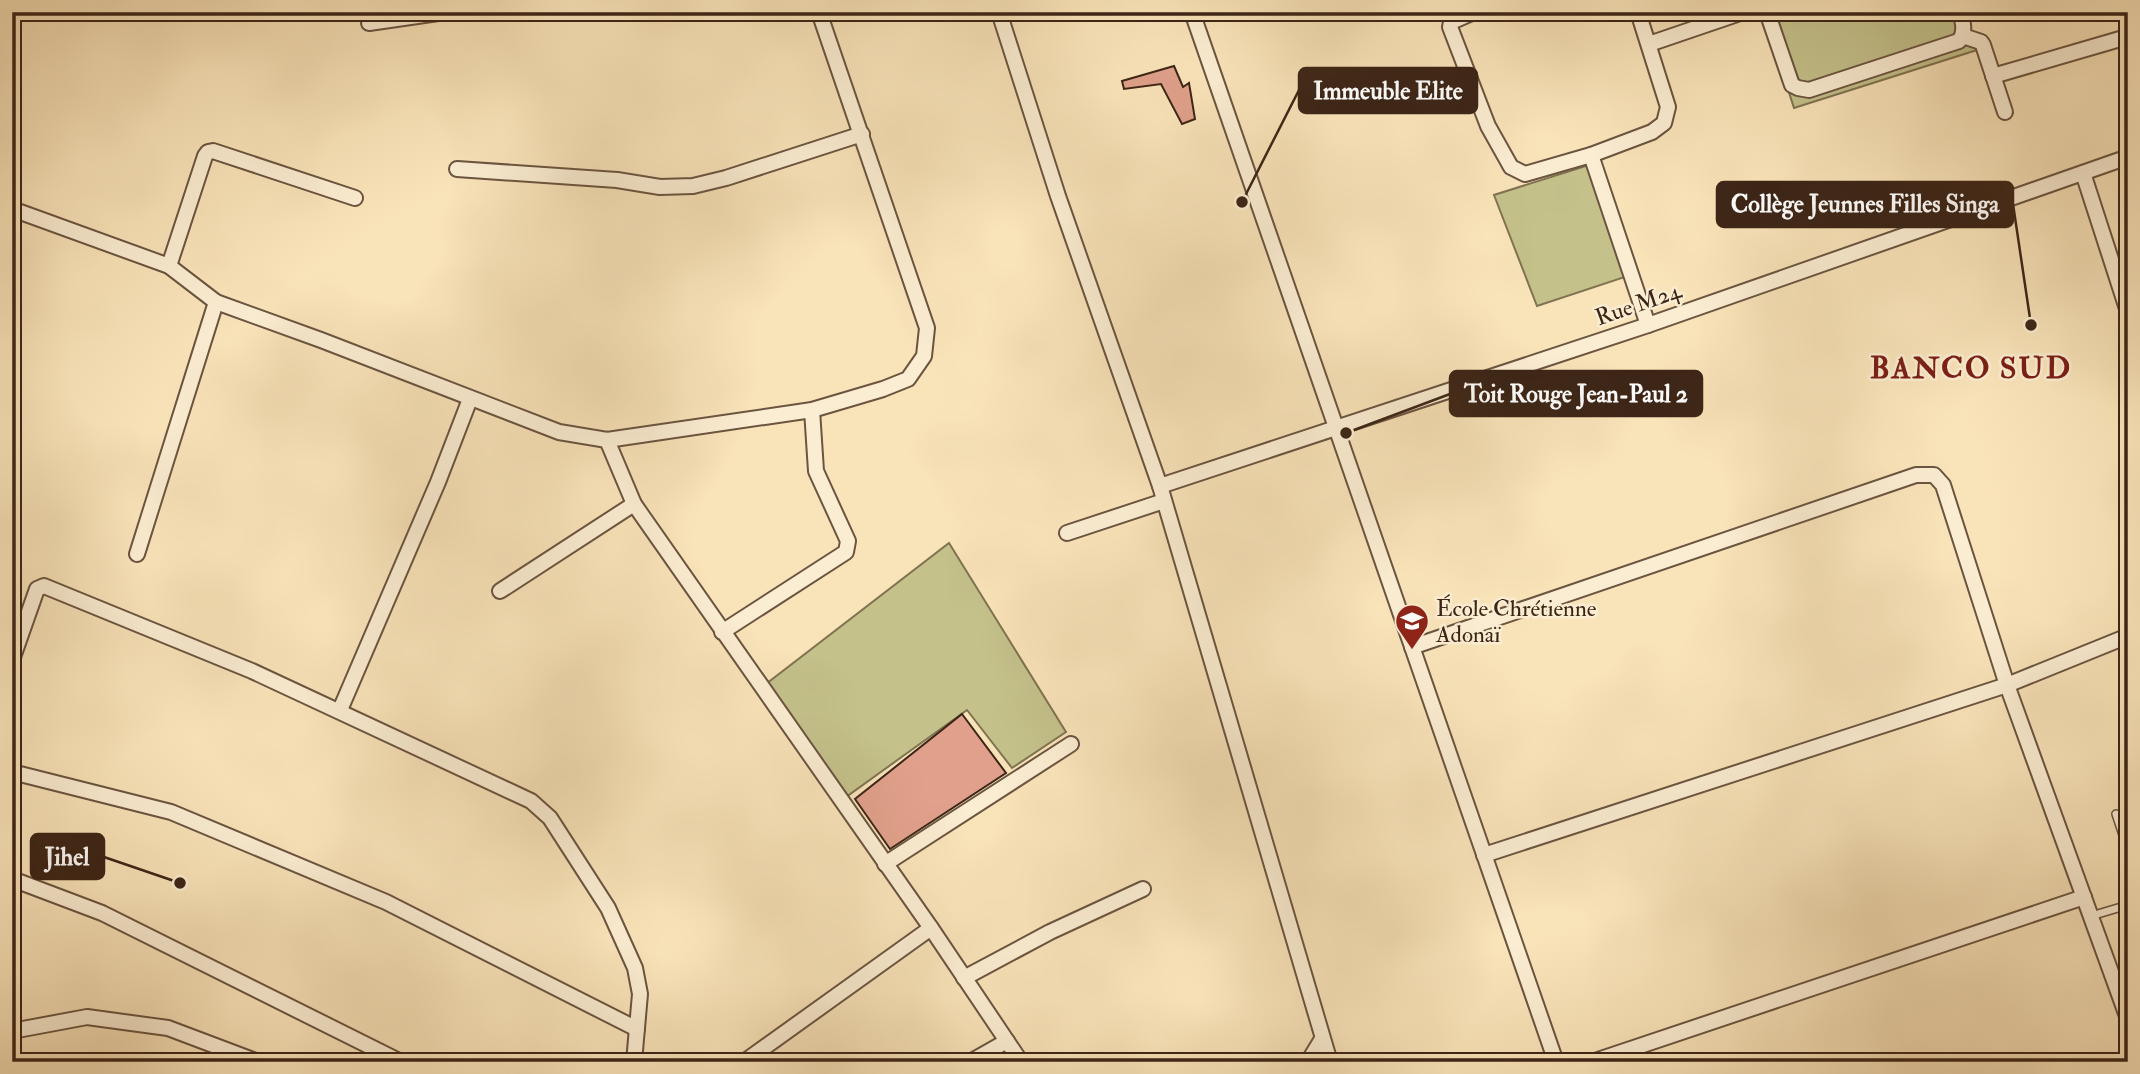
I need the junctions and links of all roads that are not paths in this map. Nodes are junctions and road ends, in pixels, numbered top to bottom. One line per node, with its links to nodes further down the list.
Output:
1 (445, 12): 10 (street)
2 (819, 12): 16 (street)
3 (999, 12): 31 (street)
4 (1192, 12): 29 (street)
5 (1474, 12): 17 (street)
6 (1638, 12): 13 (street)
7 (1743, 12): 13 (street)
8 (1767, 12): 11 (street)
9 (1960, 12): 11 (street)
10 (369, 23)
11 (1963, 36): 14 (street)
12 (2120, 39): 14 (street)
13 (1649, 44): 17 (street)
14 (1993, 76): 15 (street)
15 (2005, 112)
16 (862, 134): 19 (street); 28 (street)
17 (1591, 155): 26 (street)
18 (2128, 157): 20 (street, Rue M24)
19 (457, 169)
20 (2083, 173): 25 (street); 26 (street, Rue M24)
21 (355, 198): 23 (street)
22 (12, 209): 23 (street)
23 (169, 266): 24 (street)
24 (216, 302): 27 (street); 35 (street)
25 (2128, 312)
26 (1648, 325): 29 (street, Rue M24)
27 (470, 398): 30 (street); 42 (street)
28 (812, 410): 30 (street); 37 (street)
29 (1337, 429): 31 (street, Rue M24); 39 (street)
30 (607, 440): 33 (street)
31 (1160, 486): 32 (street)
32 (1164, 501): 34 (street); 59 (street)
33 (634, 504): 36 (street); 37 (street)
34 (1067, 533)
35 (136, 554)
36 (500, 591)
37 (722, 632): 48 (street)
38 (2128, 636): 41 (street)
39 (1412, 647): 41 (street); 47 (street)
40 (12, 660): 42 (street)
41 (2007, 685): 47 (street); 51 (street)
42 (340, 710): 57 (street)
43 (1071, 744): 48 (street)
44 (12, 772): 57 (street)
45 (2116, 814): 46 (lane)
46 (2128, 850)
47 (1484, 855): 69 (street)
48 (885, 864): 54 (street)
49 (12, 878): 62 (street)
50 (1143, 889): 55 (street)
51 (2084, 897): 53 (street); 70 (street)
52 (2128, 905): 53 (lane)
53 (2091, 916): 56 (street)
54 (930, 929): 55 (street); 64 (street)
55 (964, 978): 60 (street)
56 (2128, 1019)
57 (637, 1029): 63 (street)
58 (12, 1031): 61 (street)
59 (1322, 1039): 67 (street); 68 (street)
60 (1007, 1041): 65 (street); 66 (street)
61 (258, 1062)
62 (401, 1062)
63 (634, 1062)
64 (744, 1062)
65 (970, 1062)
66 (1021, 1062)
67 (1308, 1062)
68 (1329, 1062)
69 (1556, 1062)
70 (1592, 1062)

